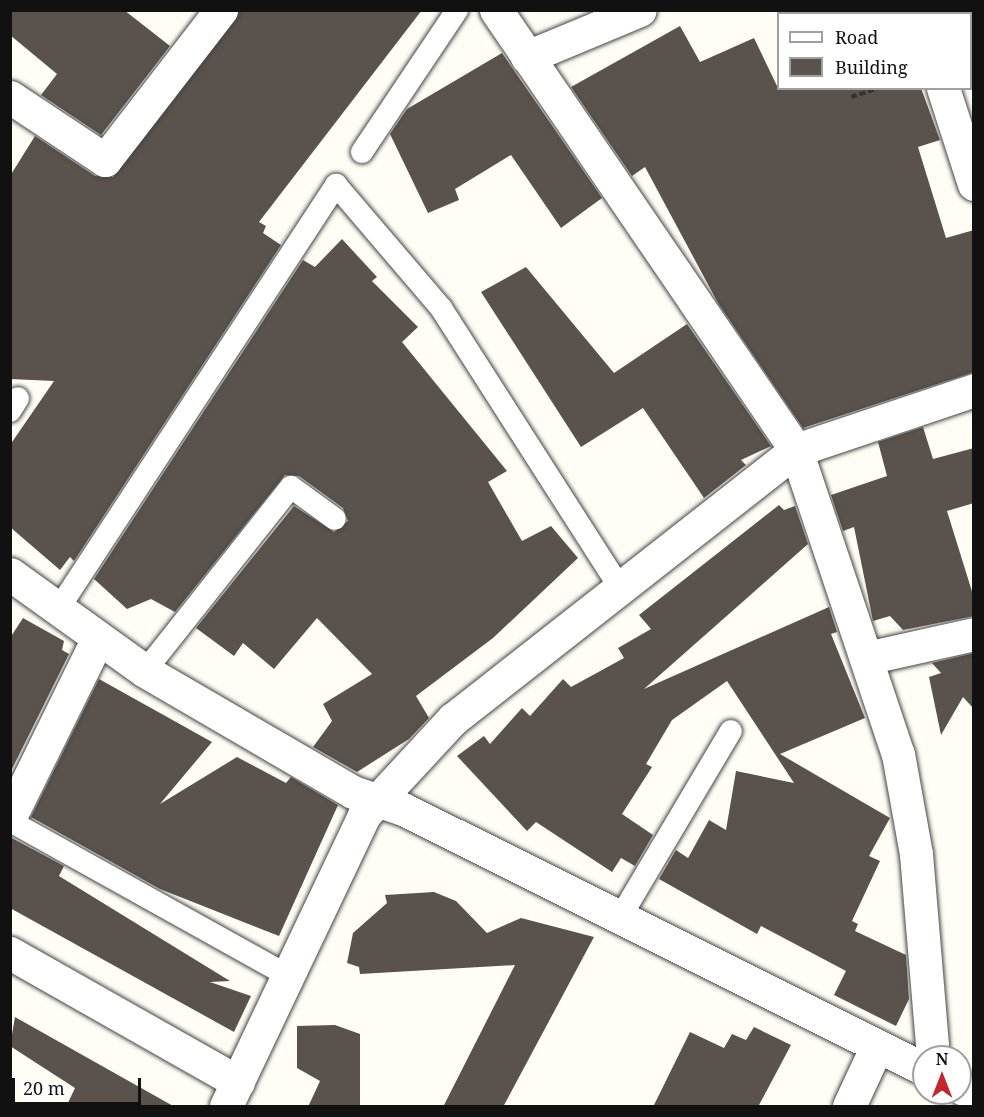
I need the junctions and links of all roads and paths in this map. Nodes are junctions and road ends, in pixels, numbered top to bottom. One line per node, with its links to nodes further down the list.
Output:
1 (221, 10): 8 (street)
2 (457, 10): 10 (lane)
3 (496, 10): 5 (street)
4 (634, 12): 5 (street)
5 (527, 57): 13 (street)
6 (873, 90): 9 (path)
7 (944, 90): 11 (street)
8 (10, 97)
9 (851, 97)
10 (362, 152)
11 (974, 184)
12 (974, 390): 13 (street)
13 (796, 450): 16 (street); 20 (street)
14 (334, 519): 21 (lane)
15 (10, 574): 17 (street)
16 (620, 588): 17 (lane); 23 (street)
17 (59, 608): 19 (street)
18 (974, 634): 20 (street)
19 (98, 638): 21 (street); 24 (street)
20 (866, 658): 28 (street)
21 (145, 671): 23 (street)
22 (731, 731): 25 (lane)
23 (376, 801): 25 (street); 27 (street)
24 (10, 819): 27 (lane)
25 (621, 916): 29 (street)
26 (10, 953): 31 (street)
27 (289, 976): 31 (street)
28 (932, 1045)
29 (877, 1046): 30 (street); 32 (street)
30 (912, 1063)
31 (232, 1094)
32 (849, 1107)

